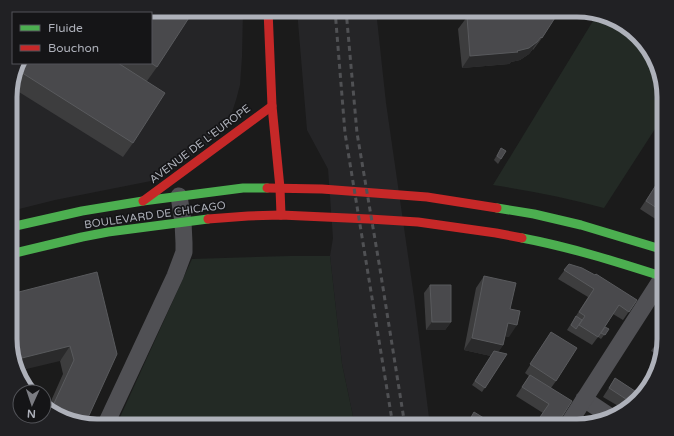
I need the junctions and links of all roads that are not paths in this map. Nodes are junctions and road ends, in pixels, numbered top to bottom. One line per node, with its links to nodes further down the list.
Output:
1 (268, 17): 2 (main road)
2 (272, 106): 3 (main road); 5 (main road, AVENUE DE L'EUROPE)
3 (280, 188): 4 (main road, BOULEVARD DE CHICAGO); 6 (main road); 9 (main road, BOULEVARD DE CHICAGO)
4 (179, 196): 5 (main road, BOULEVARD DE CHICAGO); 7 (street)
5 (143, 201): 8 (main road, BOULEVARD DE CHICAGO)
6 (280, 215): 7 (main road, BOULEVARD DE CHICAGO); 11 (main road, BOULEVARD DE CHICAGO)
7 (183, 222): 10 (main road, BOULEVARD DE CHICAGO); 15 (street)
8 (17, 227)
9 (657, 248)
10 (17, 253)
11 (657, 274)
12 (657, 285): 13 (street)
13 (584, 399): 14 (street); 16 (street)
14 (606, 413)
15 (108, 419)
16 (571, 419)

